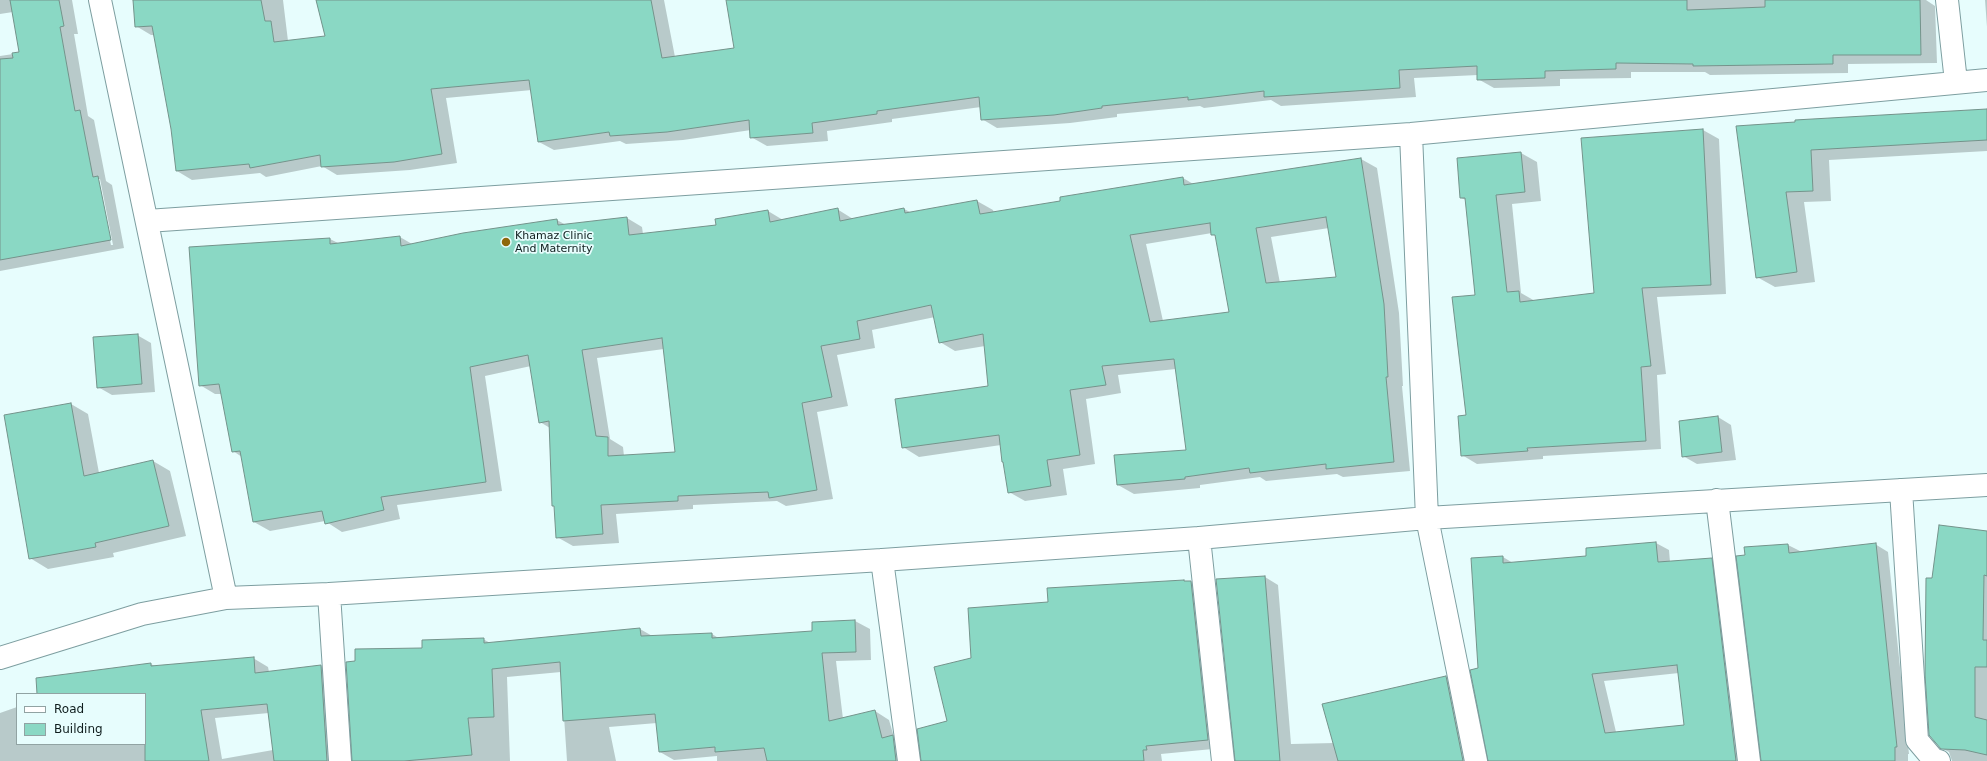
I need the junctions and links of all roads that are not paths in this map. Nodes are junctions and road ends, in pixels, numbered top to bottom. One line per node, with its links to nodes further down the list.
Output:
1 (100, 0): 6 (street)
2 (1947, 0): 4 (street)
3 (1987, 80): 4 (street)
4 (1956, 82): 5 (street)
5 (1411, 134): 6 (street); 10 (street)
6 (147, 221): 14 (street)
7 (1987, 484): 8 (street)
8 (1901, 490): 9 (street); 21 (street)
9 (1717, 500): 10 (street); 20 (street)
10 (1427, 518): 11 (street); 19 (street)
11 (1199, 538): 12 (street); 18 (street)
12 (882, 560): 13 (street); 17 (street)
13 (329, 594): 14 (street); 16 (street)
14 (226, 598): 15 (street)
15 (0, 658)
16 (340, 761)
17 (909, 761)
18 (1223, 761)
19 (1476, 761)
20 (1748, 761)
21 (1939, 761)

